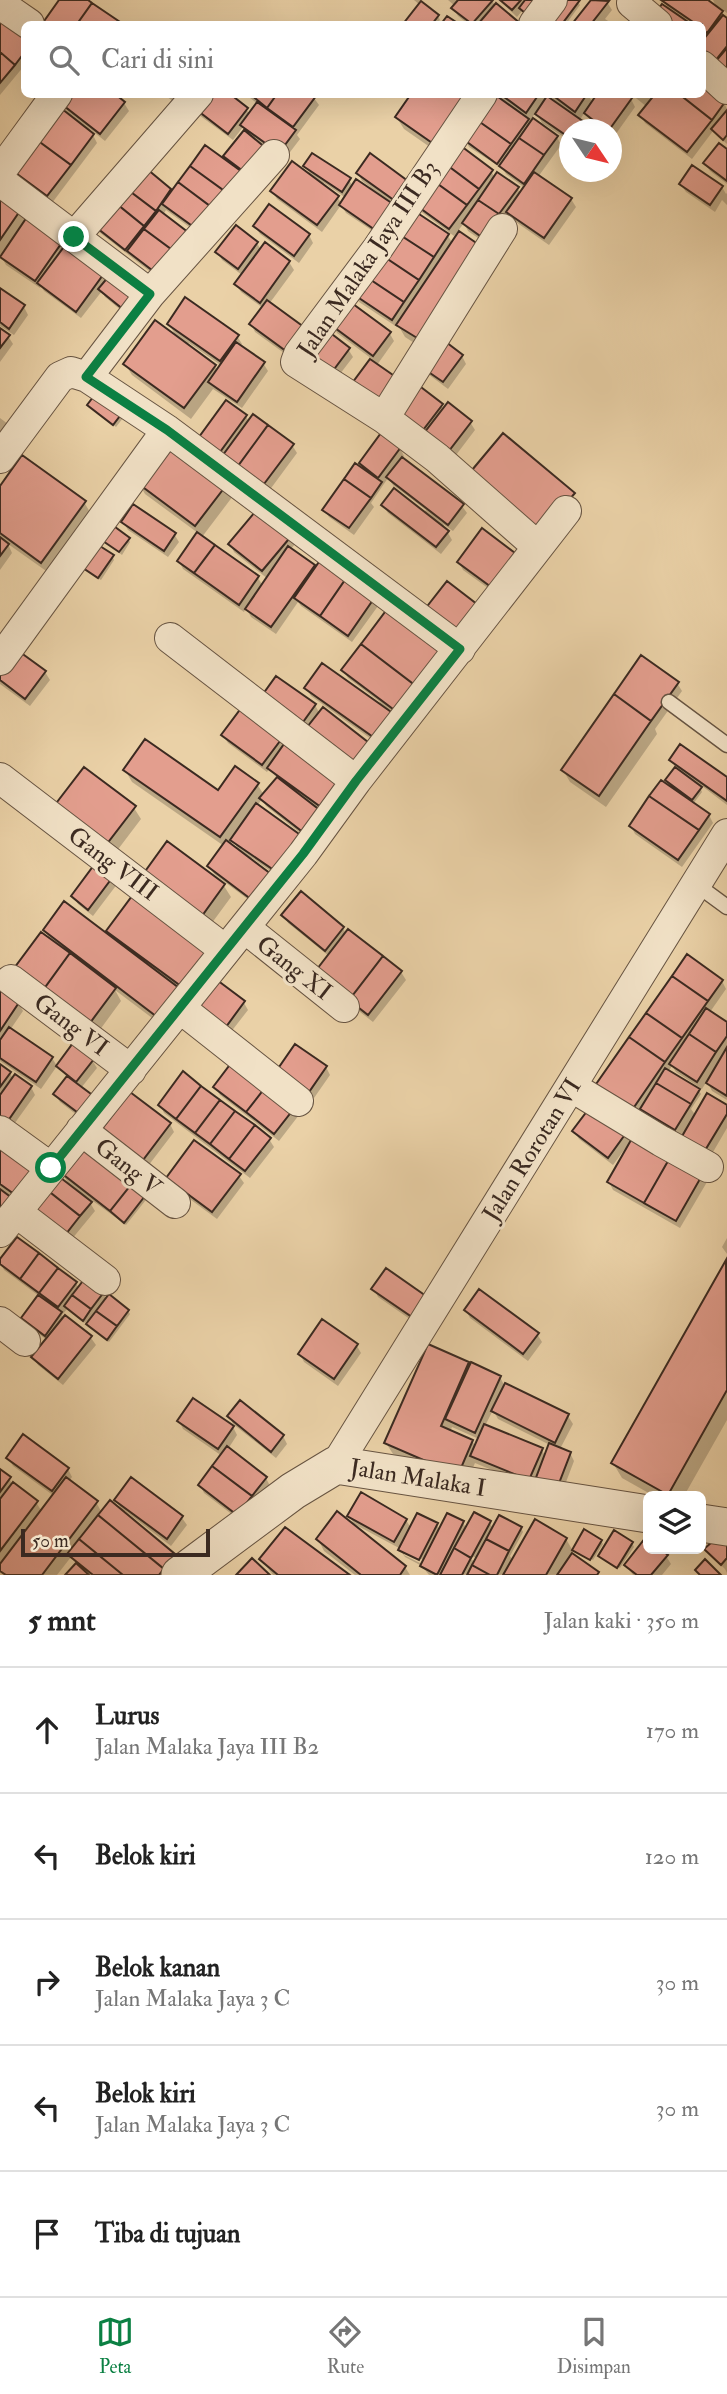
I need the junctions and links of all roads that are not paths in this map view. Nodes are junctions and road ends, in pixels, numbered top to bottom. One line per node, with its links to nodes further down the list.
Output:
1 (552, 0): 5 (street)
2 (632, 1): 6 (street)
3 (0, 4): 4 (street)
4 (25, 21)
5 (536, 21)
6 (654, 21)
7 (706, 70): 8 (street)
8 (727, 89)
9 (54, 98): 13 (street)
10 (195, 98): 16 (street)
11 (479, 98): 19 (street, Jalan Malaka Jaya III B3)
12 (274, 155): 17 (street)
13 (0, 172)
14 (0, 181): 16 (street)
15 (502, 229): 19 (street)
16 (74, 237): 17 (street)
17 (150, 294): 18 (street)
18 (86, 377): 20 (street); 21 (street)
19 (384, 418): 23 (street)
20 (167, 430): 25 (street); 26 (street)
21 (0, 458)
22 (566, 511): 23 (street)
23 (538, 547): 25 (street)
24 (170, 638): 30 (street)
25 (460, 649): 30 (street)
26 (0, 660)
27 (668, 702): 28 (lane)
28 (727, 745)
29 (0, 778): 34 (street, Gang VIII)
30 (356, 781): 34 (street)
31 (727, 834): 32 (street, Jalan Rorotan VI)
32 (697, 885): 33 (lane); 39 (street, Jalan Rorotan VI)
33 (727, 907)
34 (235, 939): 36 (street, Gang XI); 37 (street)
35 (11, 980): 38 (street, Gang VI)
36 (344, 1007)
37 (180, 1008): 38 (street); 40 (street)
38 (131, 1070): 41 (street)
39 (572, 1087): 43 (street); 50 (street, Jalan Rorotan VI)
40 (298, 1101)
41 (81, 1130): 44 (street); 45 (street, Gang V)
42 (0, 1131): 44 (street)
43 (708, 1167)
44 (51, 1168): 46 (street)
45 (176, 1203)
46 (8, 1222): 47 (street)
47 (105, 1280)
48 (0, 1322): 49 (street)
49 (25, 1340)
50 (336, 1465): 51 (street, Jalan Malaka I); 54 (street, Jalan Malaka I)
51 (643, 1513)
52 (706, 1523): 53 (street)
53 (727, 1527)
54 (180, 1575)

